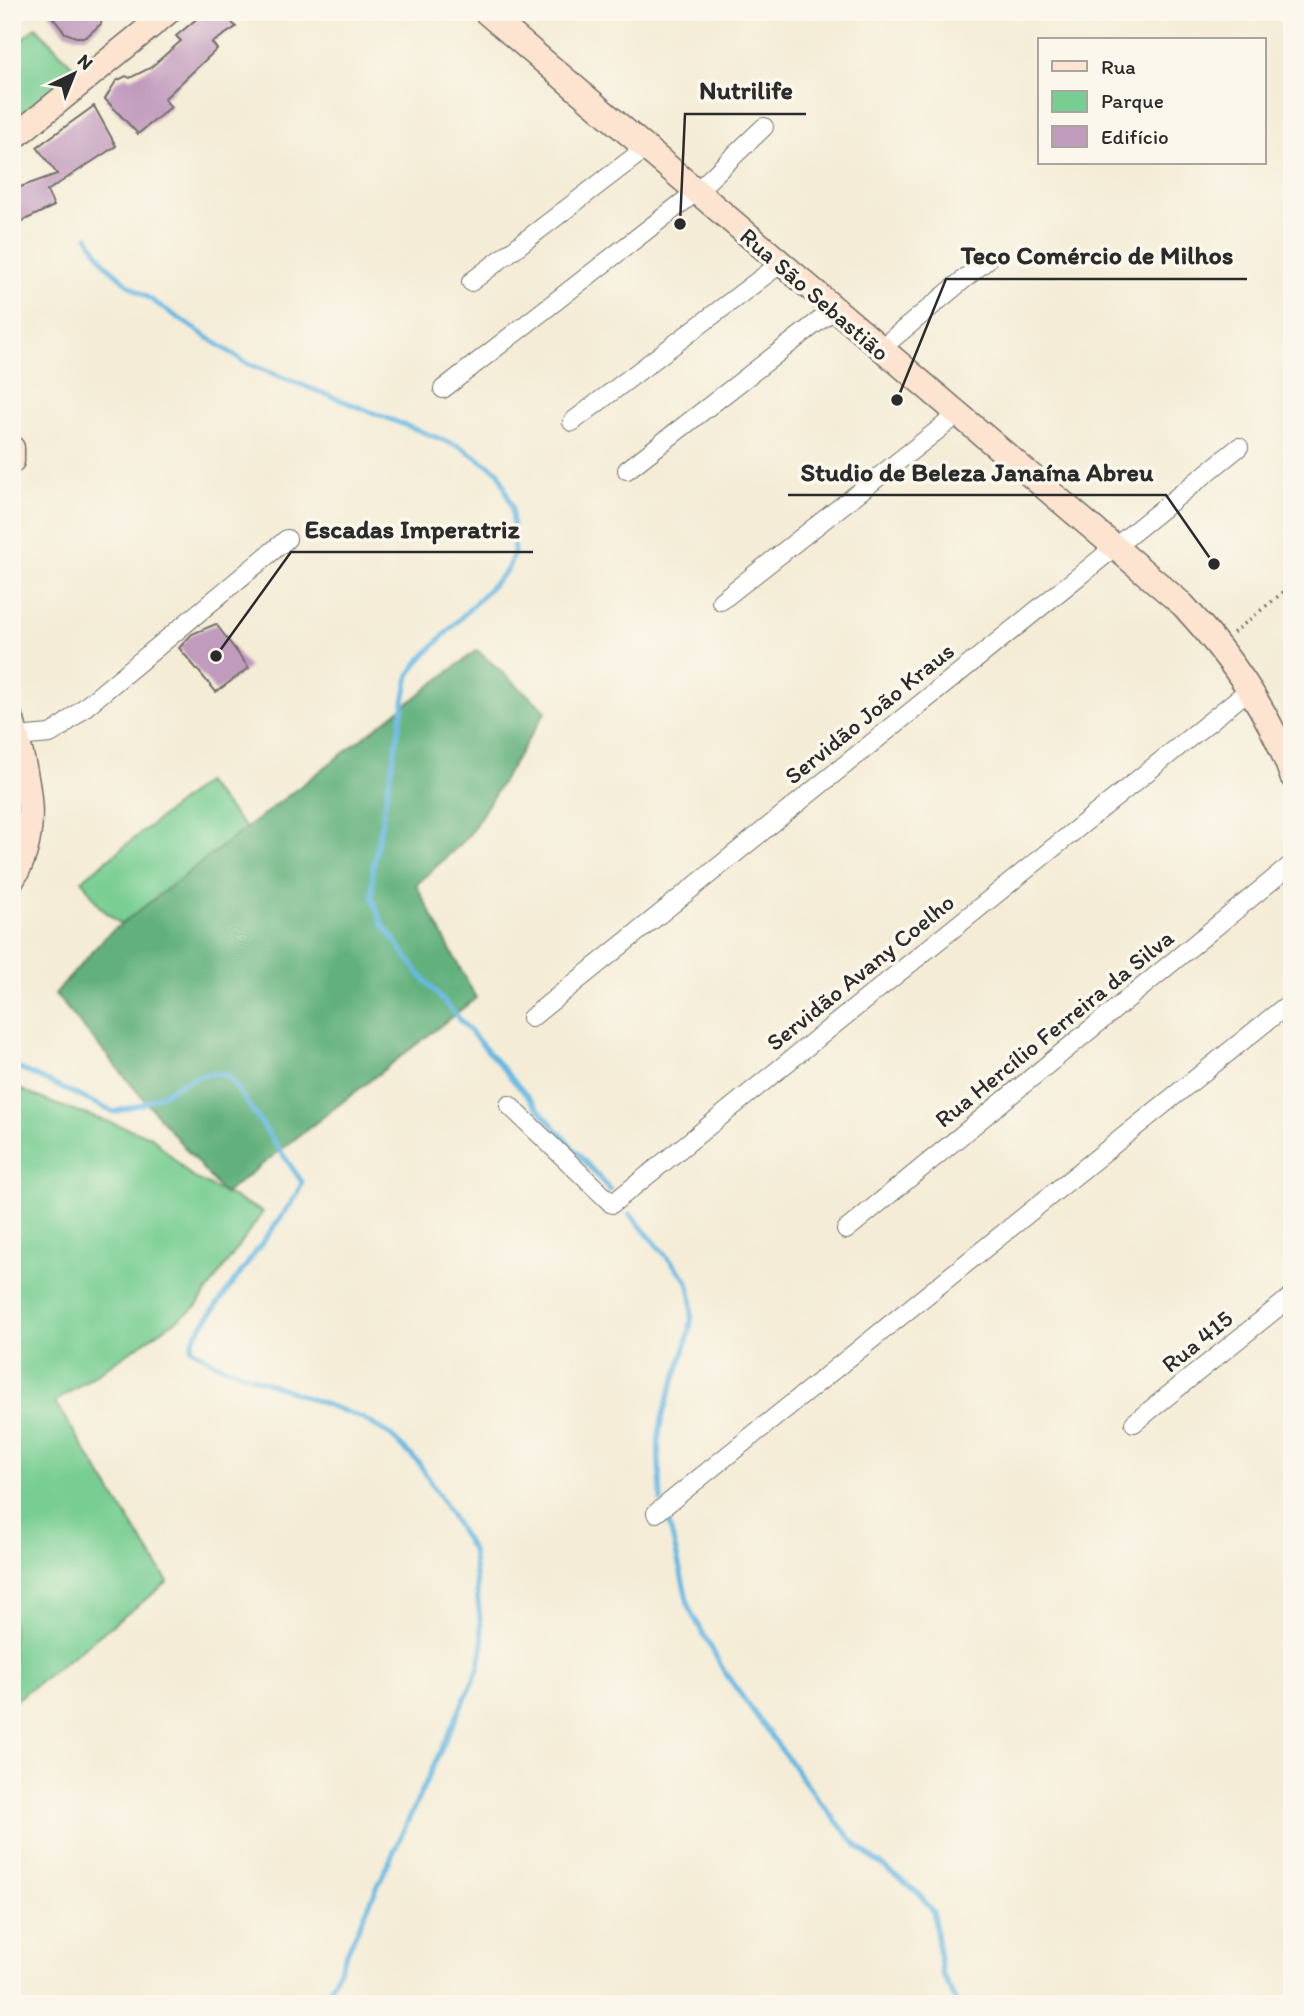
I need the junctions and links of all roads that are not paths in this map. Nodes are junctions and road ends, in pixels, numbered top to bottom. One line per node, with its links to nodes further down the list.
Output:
1 (168, 12): 4 (main road)
2 (486, 12): 5 (main road, Rua São Sebastião)
3 (764, 127): 6 (street)
4 (12, 139)
5 (646, 148): 6 (main road, Rua São Sebastião); 9 (street)
6 (697, 191): 8 (main road, Rua São Sebastião); 12 (street)
7 (987, 260): 11 (street)
8 (780, 264): 10 (main road, Rua São Sebastião); 14 (street)
9 (471, 282)
10 (833, 310): 11 (main road, Rua São Sebastião); 18 (street)
11 (879, 349): 13 (main road, Rua São Sebastião)
12 (443, 389)
13 (957, 415): 20 (main road, Rua São Sebastião); 21 (street)
14 (572, 422)
15 (1239, 447): 20 (street, Servidão João Kraus)
16 (12, 448): 17 (main road)
17 (12, 461)
18 (627, 470)
19 (287, 539): 23 (street)
20 (1114, 545): 22 (main road, Rua São Sebastião); 28 (street, Servidão João Kraus)
21 (721, 601)
22 (1250, 689): 24 (main road, Rua São Sebastião); 29 (street, Servidão Avany Coelho)
23 (14, 729): 26 (main road)
24 (1292, 776)
25 (1292, 864): 30 (street, Rua Hercílio Ferreira da Silva)
26 (12, 880)
27 (1292, 1001): 33 (street)
28 (531, 1018)
29 (509, 1105)
30 (846, 1230)
31 (1292, 1296): 32 (street, Rua 415)
32 (1133, 1423)
33 (656, 1513)

